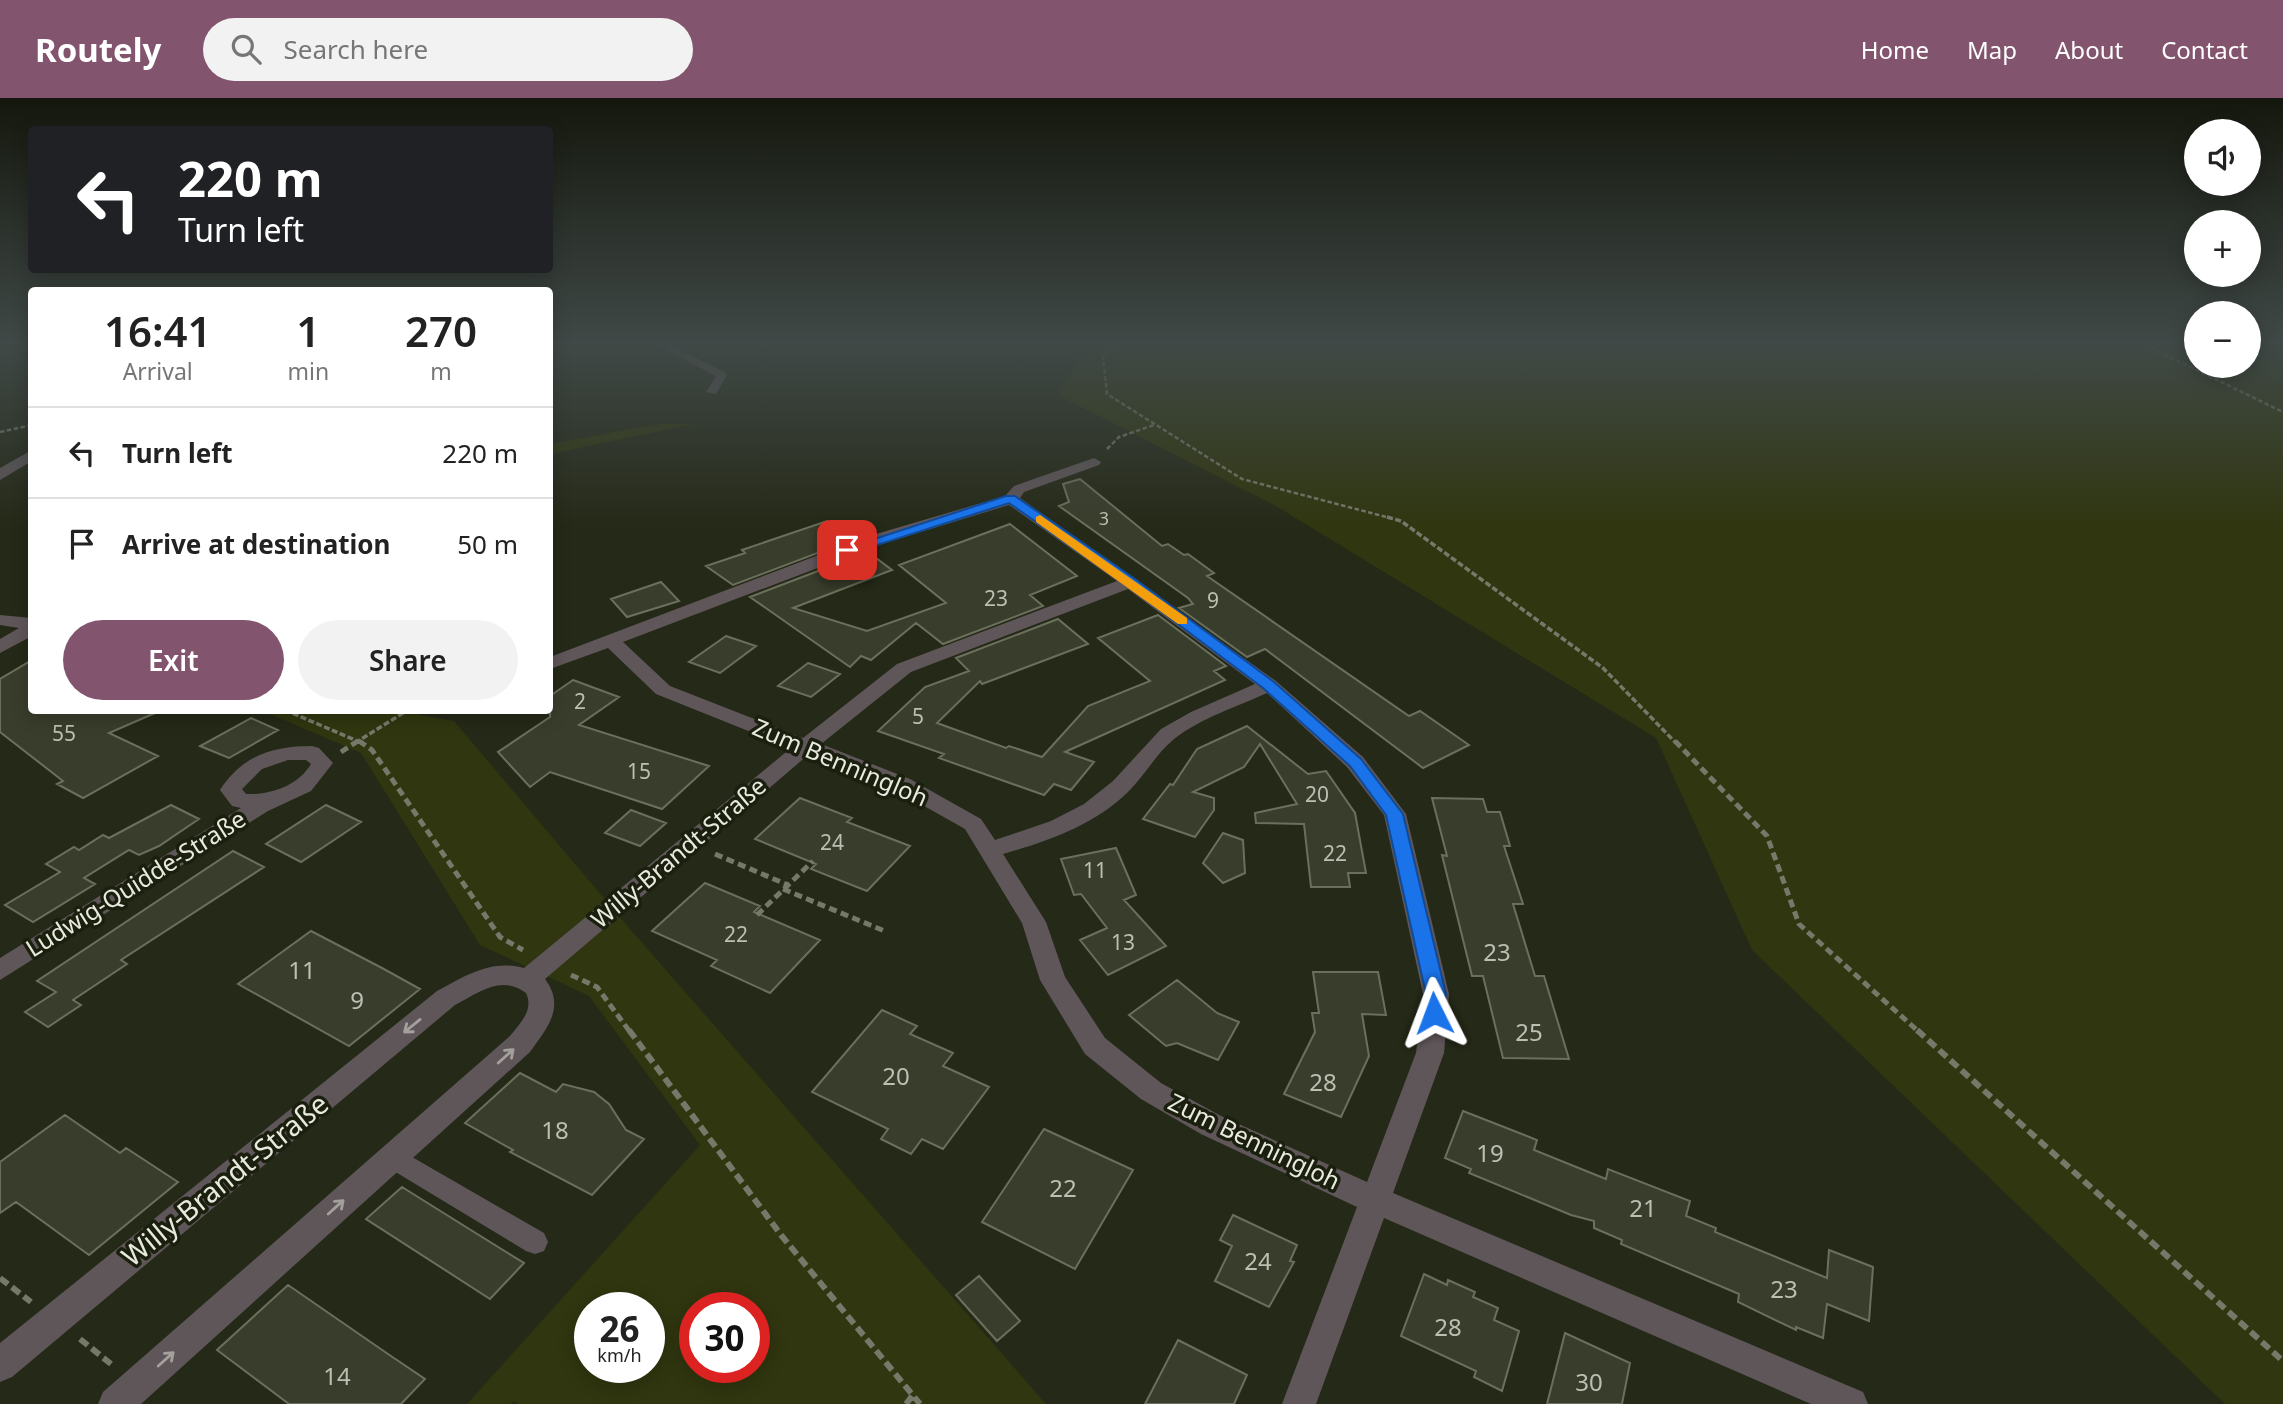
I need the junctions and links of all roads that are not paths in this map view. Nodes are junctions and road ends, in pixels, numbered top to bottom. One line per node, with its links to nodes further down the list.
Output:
1 (28, 457): 3 (street)
2 (1094, 461): 4 (street)
3 (0, 475)
4 (1011, 499): 5 (street); 9 (street)
5 (1130, 582): 12 (street); 13 (street, Willy-Brandt-Straße)
6 (0, 620): 7 (street)
7 (28, 626)
8 (28, 629): 10 (street)
9 (612, 641): 11 (street); 13 (street, Zum Benningloh)
10 (0, 647)
11 (553, 662)
12 (1269, 685): 15 (street); 19 (street)
13 (805, 747): 15 (street, Zum Benningloh); 17 (street, Willy-Brandt-Straße)
14 (264, 802): 14 (street, Ludwig-Quidde-Straße); 16 (street, Ludwig-Quidde-Straße)
15 (988, 850): 19 (street, Zum Benningloh)
16 (3, 965)
17 (538, 971): 18 (street, one-way to 17); 21 (street, Willy-Brandt-Straße, one-way to 21)
18 (393, 1157): 20 (lane); 22 (street, one-way to 18)
19 (1377, 1201): 23 (street); 24 (street, Zum Benningloh)
20 (535, 1242)
21 (0, 1365)
22 (126, 1394)
23 (1298, 1404)
24 (1851, 1404)

